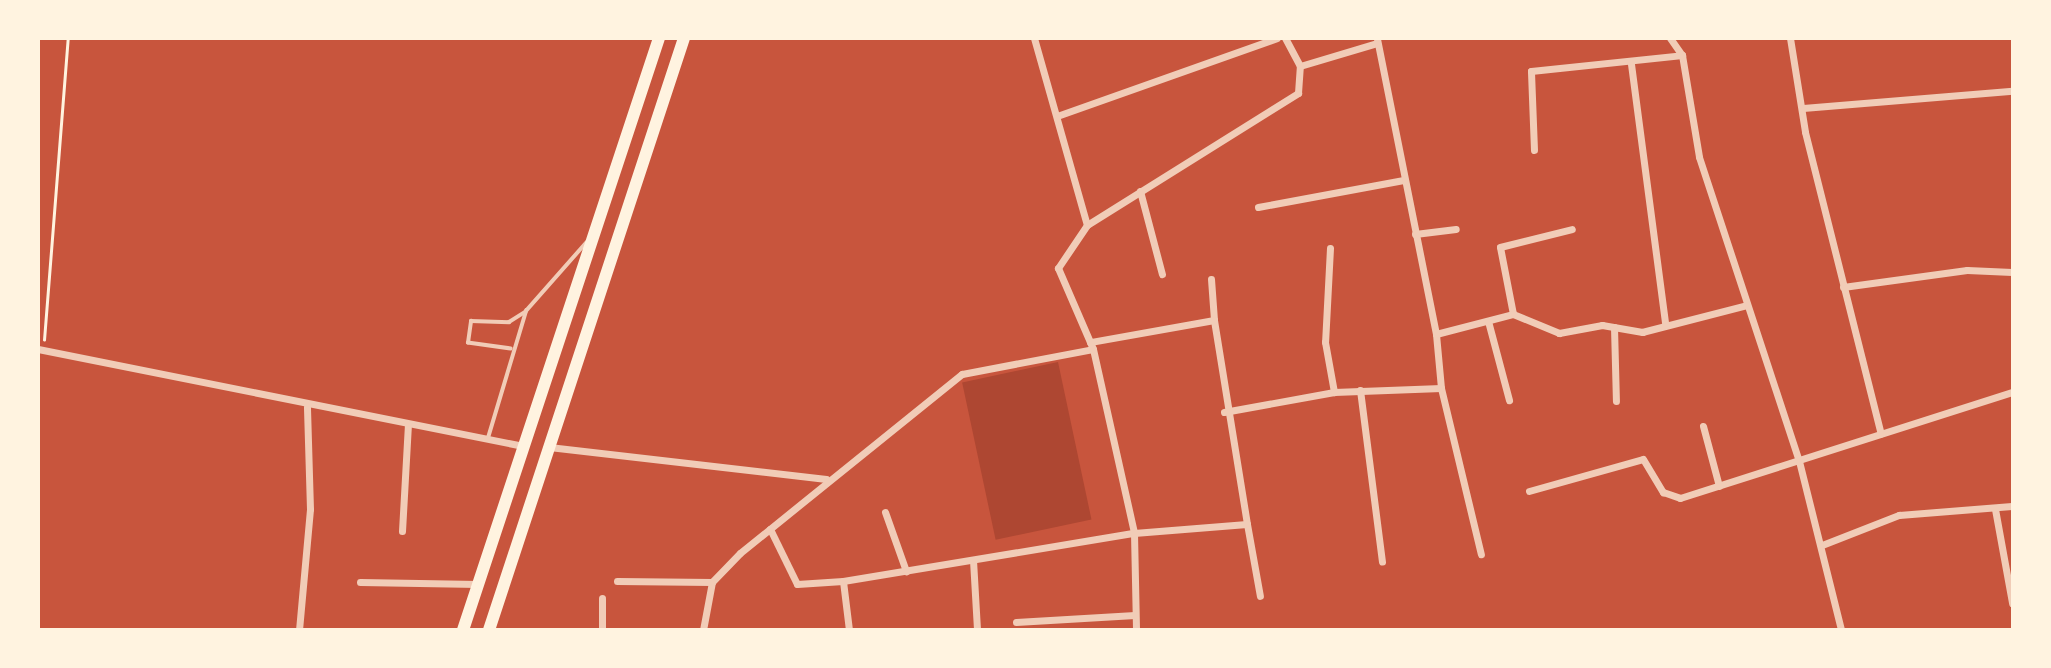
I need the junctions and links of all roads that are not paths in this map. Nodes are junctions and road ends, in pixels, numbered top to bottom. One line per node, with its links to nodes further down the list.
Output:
1 (659, 38): 23 (main road)
2 (684, 38): 53 (main road)
3 (1034, 38): 14 (street)
4 (1277, 38): 14 (street)
5 (1284, 38): 11 (street)
6 (1670, 38): 9 (street)
7 (1790, 38): 13 (street)
8 (1377, 41): 11 (street); 16 (street)
9 (1682, 55): 10 (street); 29 (street)
10 (1631, 64): 15 (street); 34 (street)
11 (1300, 66): 17 (street)
12 (2012, 91): 13 (street)
13 (1802, 108): 28 (street)
14 (1057, 116): 19 (street)
15 (1534, 150)
16 (1404, 180): 18 (street); 22 (street)
17 (1140, 191): 19 (street); 26 (street)
18 (1258, 206)
19 (1087, 225): 37 (street)
20 (1457, 229): 22 (street)
21 (1572, 229): 31 (street)
22 (1415, 234): 36 (street)
23 (592, 236): 30 (lane); 52 (main road)
24 (1330, 248): 42 (street)
25 (2012, 272): 28 (street)
26 (1162, 274)
27 (1211, 279): 32 (street)
28 (1843, 287): 50 (street)
29 (1747, 305): 34 (street); 54 (street)
30 (526, 311): 38 (lane); 38 (lane)
31 (1513, 314): 33 (street); 35 (street)
32 (1214, 320): 37 (street); 47 (street)
33 (1488, 321): 36 (street); 44 (street)
34 (1665, 324): 35 (street)
35 (1614, 327): 45 (street)
36 (1436, 334): 40 (street)
37 (1092, 345): 55 (street); 64 (street)
38 (512, 349): 51 (lane)
39 (41, 350): 46 (street)
40 (1441, 388): 41 (street); 66 (street)
41 (1360, 390): 42 (street); 68 (street)
42 (1334, 392): 47 (street)
43 (2012, 392): 50 (street)
44 (1509, 400)
45 (1616, 401)
46 (307, 407): 48 (street); 80 (street)
47 (1224, 412): 61 (street)
48 (408, 425): 51 (street); 63 (street)
49 (1703, 426): 56 (street)
50 (1881, 434): 54 (street)
51 (488, 440): 52 (street)
52 (523, 446): 74 (main road)
53 (549, 447): 55 (street); 82 (main road)
54 (1798, 461): 56 (street); 65 (street)
55 (826, 479): 62 (street)
56 (1718, 486): 57 (street)
57 (1529, 491)
58 (2012, 506): 59 (street)
59 (1995, 509): 65 (street); 77 (street)
60 (885, 512): 69 (street)
61 (1247, 524): 64 (street); 75 (street)
62 (770, 529): 71 (street); 73 (street)
63 (402, 531)
64 (1134, 533): 67 (street); 78 (street)
65 (1822, 545): 88 (street)
66 (1481, 554)
67 (973, 560): 69 (street); 86 (street)
68 (1382, 562)
69 (906, 571): 71 (street)
70 (617, 581): 73 (street)
71 (843, 581): 85 (street)
72 (360, 582): 74 (street)
73 (712, 582): 84 (street)
74 (478, 584): 81 (main road)
75 (1260, 596)
76 (602, 598): 83 (street)
77 (2012, 603)
78 (1135, 615): 79 (street); 87 (street)
79 (1016, 622)
80 (299, 629)
81 (463, 629)
82 (489, 629)
83 (603, 629)
84 (703, 629)
85 (849, 629)
86 (977, 629)
87 (1136, 629)
88 (1842, 629)

